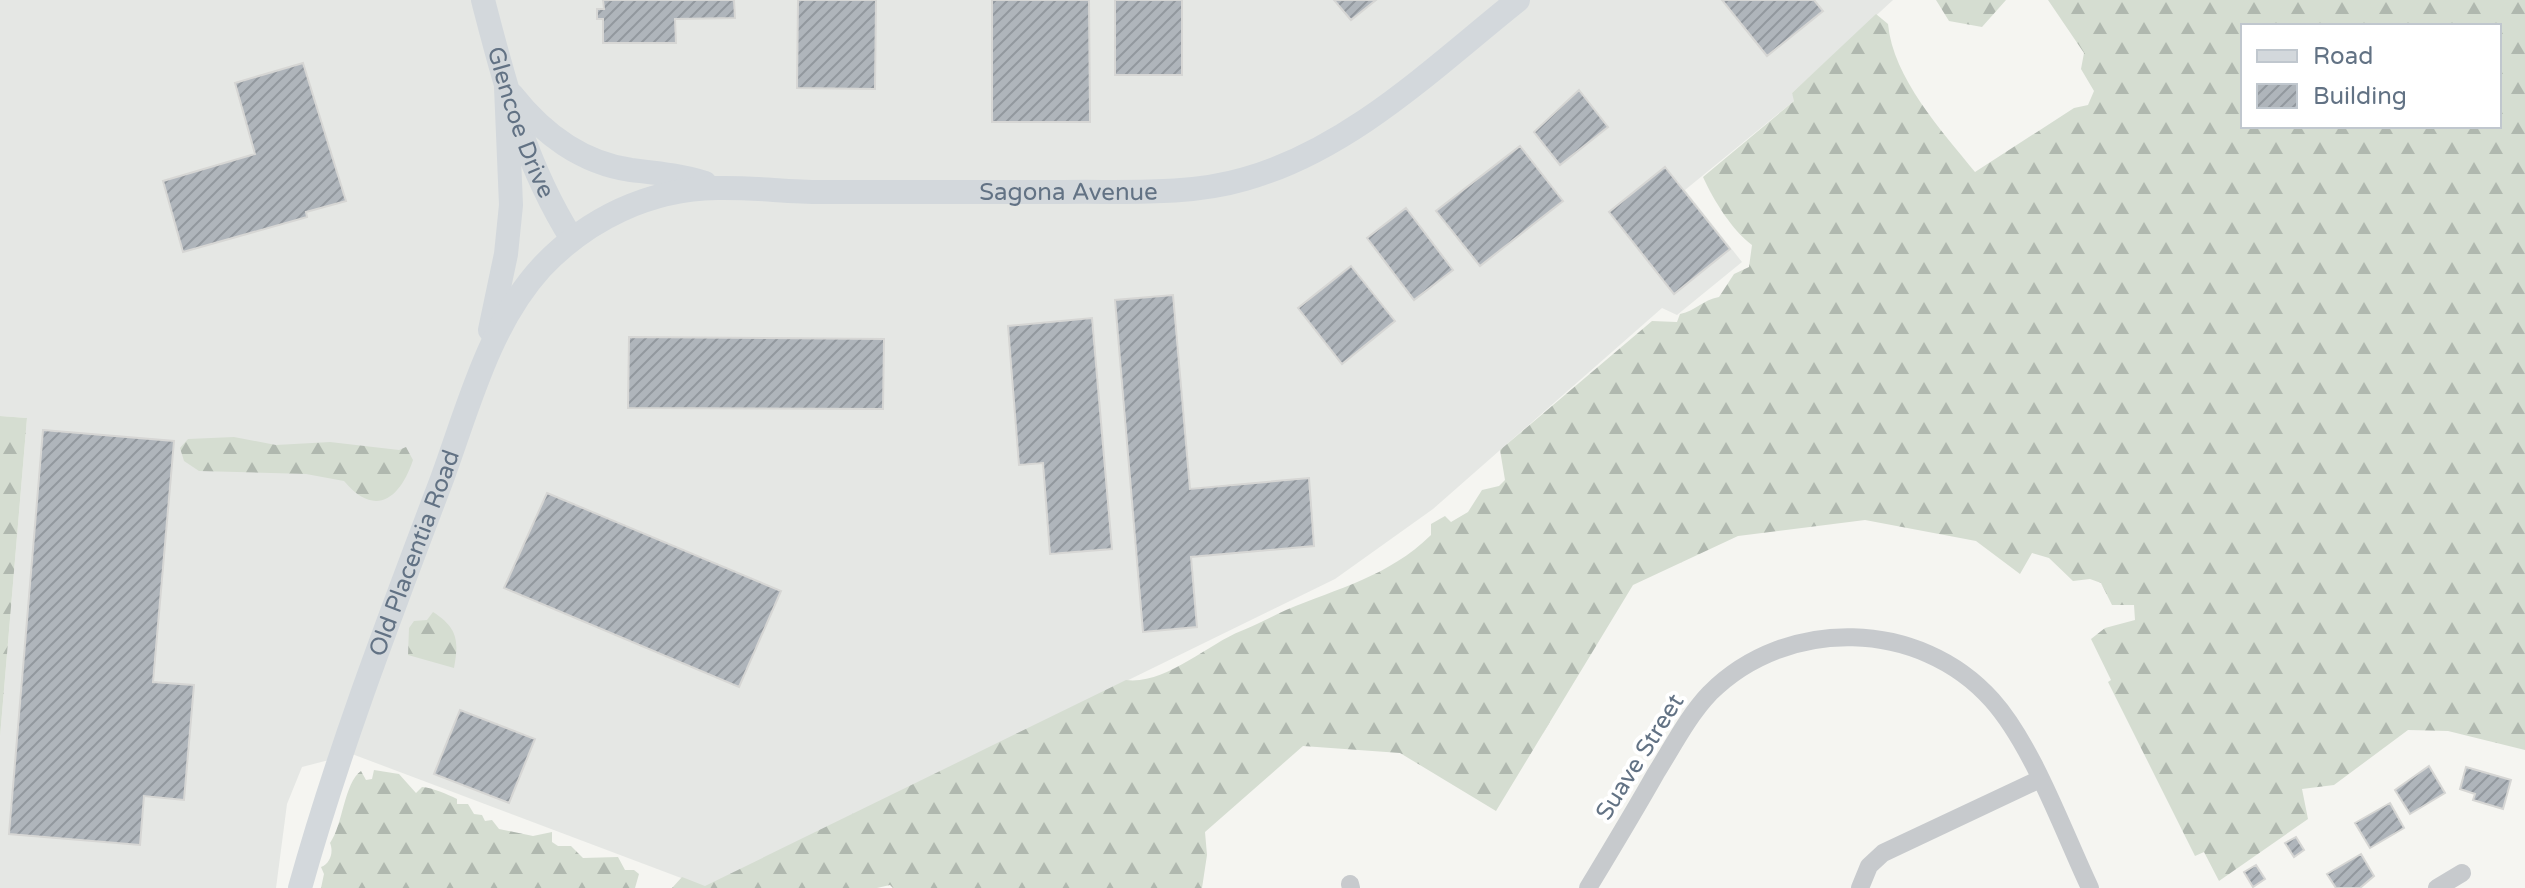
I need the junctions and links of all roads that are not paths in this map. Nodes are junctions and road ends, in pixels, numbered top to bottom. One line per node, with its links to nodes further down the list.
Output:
1 (483, 0): 3 (main road, Glencoe Drive)
2 (1518, 0): 4 (main road, Sagona Avenue)
3 (506, 87): 4 (main road); 5 (main road, Glencoe Drive); 6 (main road)
4 (717, 188): 5 (main road, Sagona Avenue)
5 (572, 239): 6 (main road, Old Placentia Road)
6 (485, 364): 9 (main road, Old Placentia Road)
7 (2038, 780): 10 (street, Suave Street); 11 (street); 12 (street, Suave Street)
8 (2462, 873): 13 (street)
9 (300, 888)
10 (1588, 888)
11 (1860, 888)
12 (2090, 888)
13 (2437, 888)

